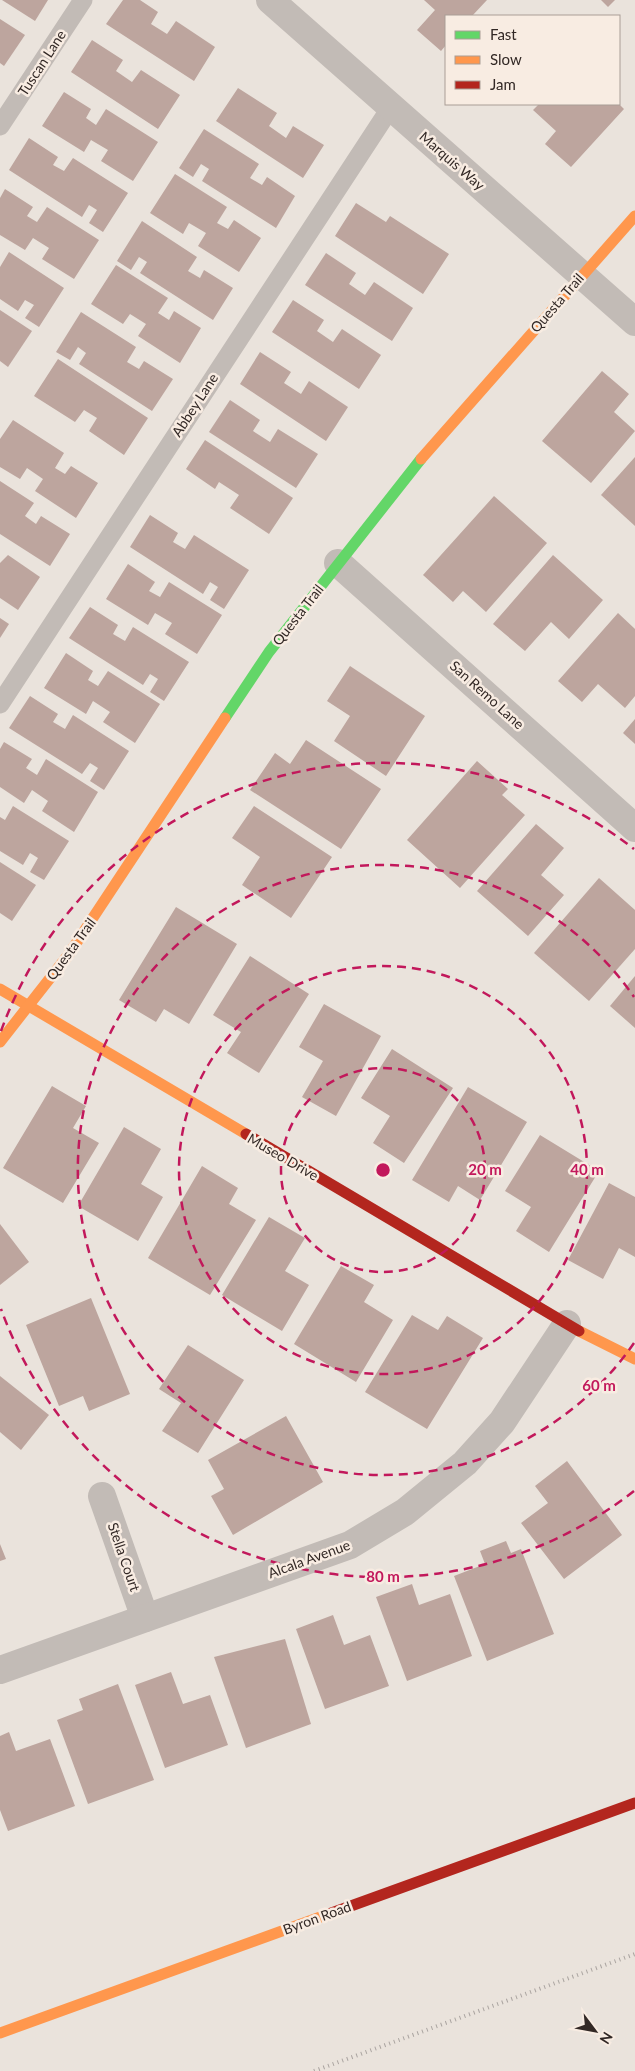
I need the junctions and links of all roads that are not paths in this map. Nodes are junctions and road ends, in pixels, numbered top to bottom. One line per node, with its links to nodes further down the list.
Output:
1 (84, 0): 4 (lane, Tuscan Lane)
2 (270, 0): 3 (street, Marquis Way)
3 (391, 107): 6 (street, Marquis Way); 9 (lane, Abbey Lane)
4 (0, 126)
5 (635, 216): 6 (street, Questa Trail)
6 (582, 275): 7 (street, Marquis Way); 8 (street, Questa Trail)
7 (635, 322)
8 (338, 563): 10 (street, San Remo Lane); 12 (street, Questa Trail)
9 (0, 704)
10 (635, 828)
11 (0, 989): 12 (street, Museo Drive)
12 (28, 1006): 13 (street, Questa Trail); 14 (street, Museo Drive)
13 (0, 1042)
14 (568, 1324): 15 (street, Museo Drive); 17 (street, Alcala Avenue)
15 (635, 1359)
16 (102, 1496): 17 (street, Stella Court)
17 (145, 1618): 18 (street, Alcala Avenue)
18 (0, 1670)
19 (635, 1803): 20 (street, Byron Road)
20 (0, 2033)

